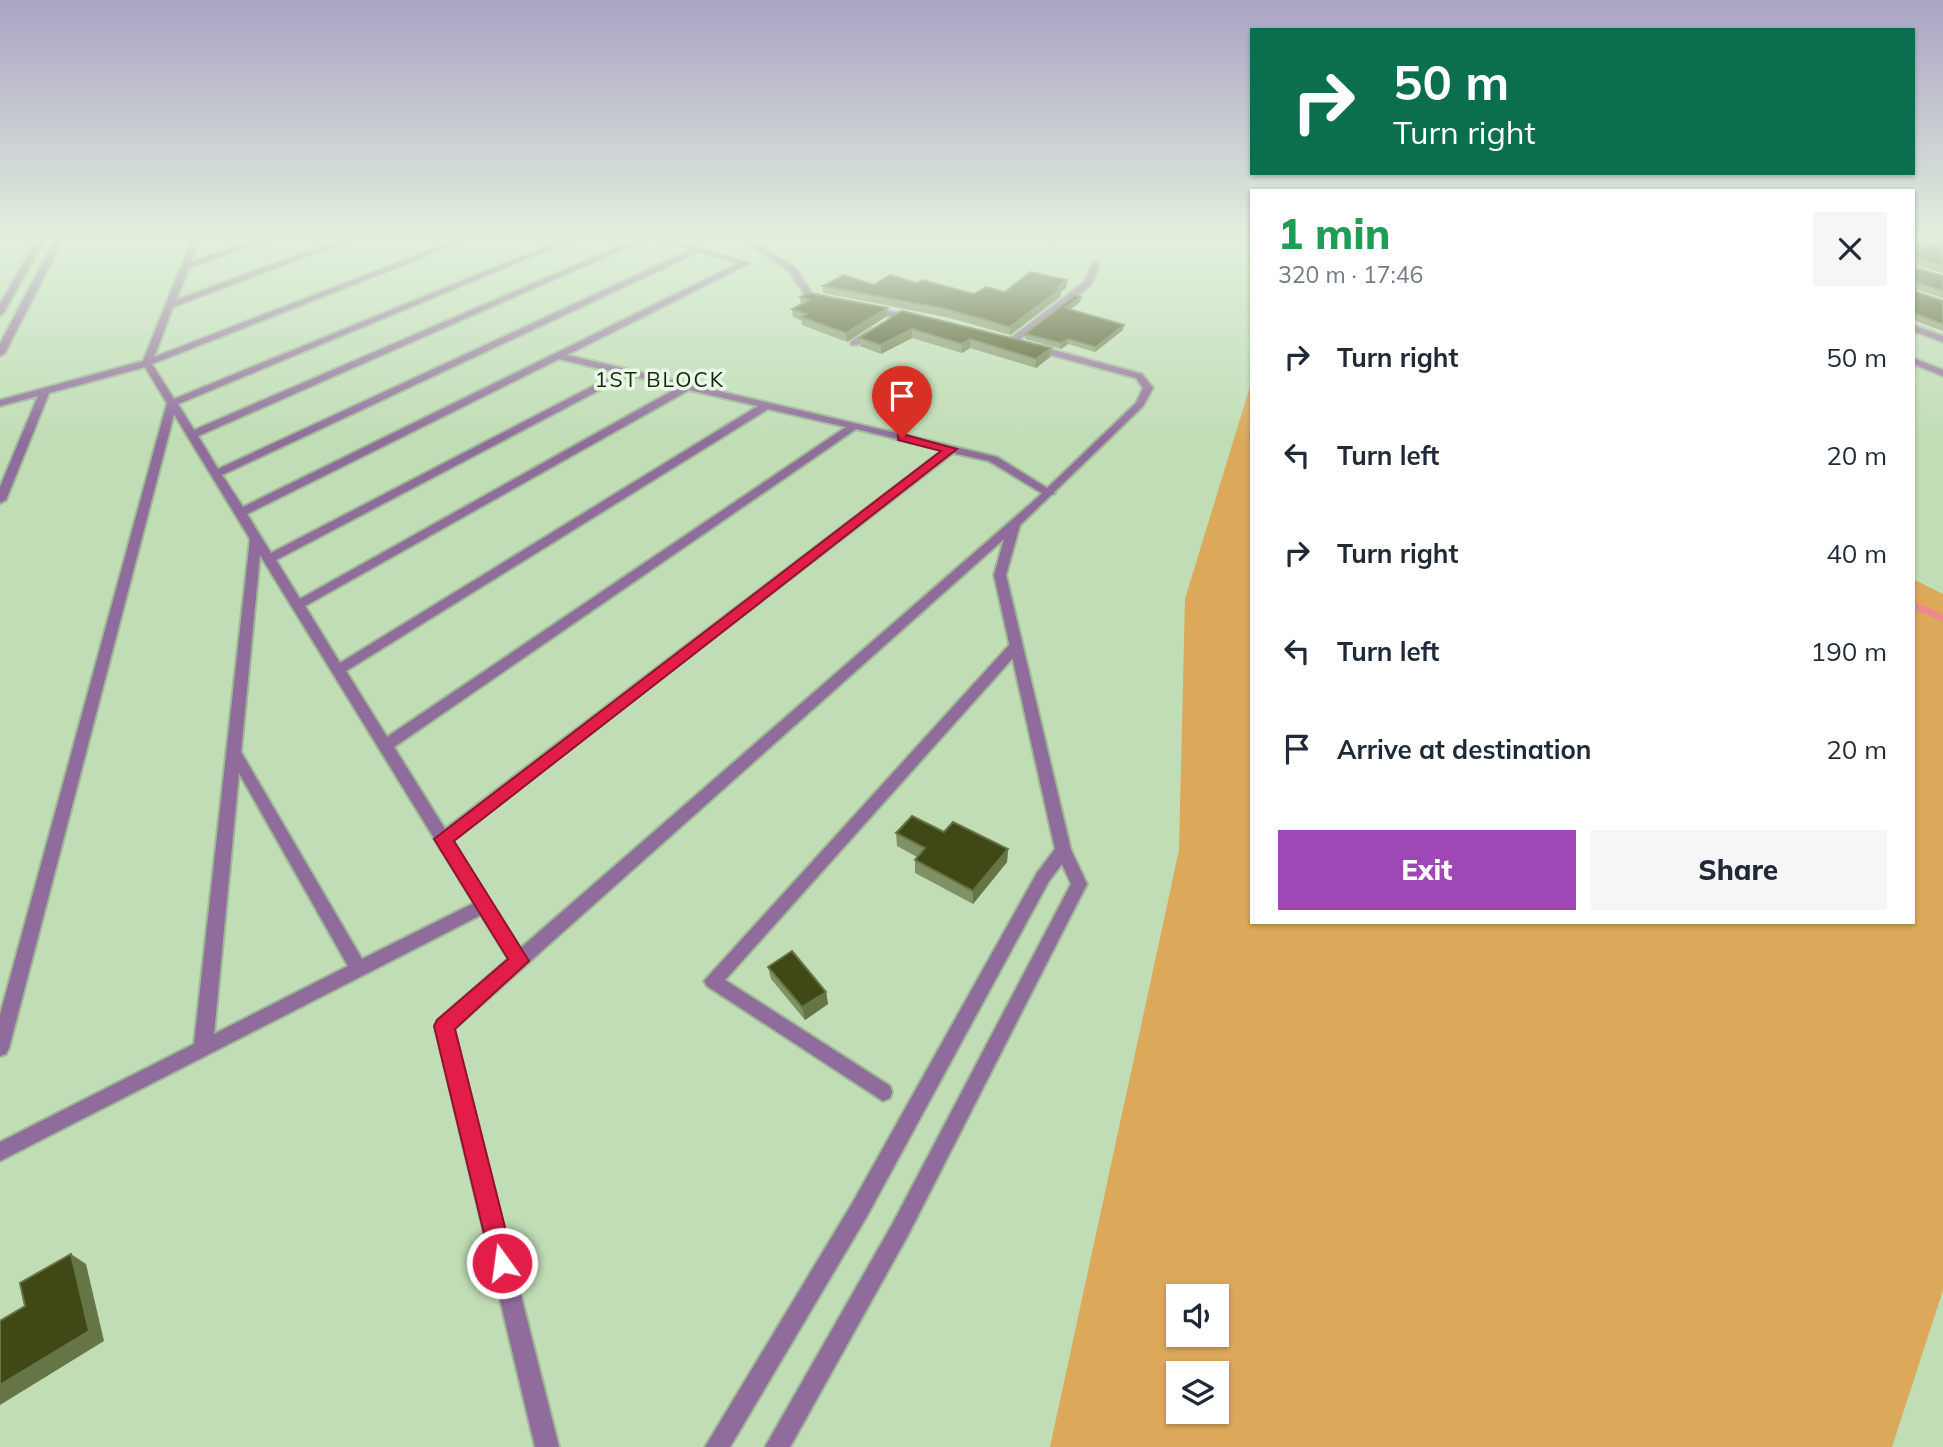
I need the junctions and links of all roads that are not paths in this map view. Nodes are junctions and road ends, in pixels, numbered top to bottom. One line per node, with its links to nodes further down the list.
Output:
1 (168, 306): 20 (street)
2 (24, 307): 17 (street)
3 (292, 307): 20 (street)
4 (406, 307): 26 (street)
5 (487, 307): 29 (street)
6 (576, 307): 31 (street)
7 (658, 307): 18 (street)
8 (861, 307): 10 (street)
9 (1057, 307): 15 (street)
10 (899, 316): 11 (street); 16 (street)
11 (922, 320)
12 (1915, 329): 14 (street)
13 (998, 338): 15 (street)
14 (1943, 339)
15 (1011, 342): 32 (street)
16 (854, 343)
17 (0, 353)
18 (559, 356): 21 (street); 34 (street)
19 (1915, 362): 22 (street)
20 (147, 363): 24 (street); 26 (street)
21 (627, 372): 23 (street); 37 (street)
22 (1943, 373)
23 (688, 386): 27 (street); 38 (street)
24 (45, 391): 25 (street); 33 (street)
25 (0, 403)
26 (172, 403): 29 (street); 48 (street)
27 (767, 405): 28 (street); 40 (street)
28 (854, 426): 30 (street); 41 (street)
29 (192, 435): 31 (street)
30 (951, 449): 32 (street); 43 (street)
31 (216, 474): 34 (street)
32 (1049, 492): 35 (street)
33 (0, 500)
34 (240, 513): 36 (street)
35 (1014, 524): 39 (street); 46 (street)
36 (256, 538): 37 (street); 42 (street)
37 (269, 559): 38 (street)
38 (298, 605): 40 (street)
39 (1016, 646): 44 (street); 50 (street)
40 (338, 670): 41 (street)
41 (385, 746): 43 (street)
42 (233, 750): 47 (street); 49 (street)
43 (443, 839): 45 (street)
44 (1063, 850): 53 (street); 54 (street)
45 (485, 905): 46 (street); 47 (street)
46 (519, 961): 52 (street)
47 (359, 969): 49 (street)
48 (0, 1048)
49 (203, 1049): 51 (street)
50 (883, 1092)
51 (0, 1152)
52 (547, 1447)
53 (717, 1447)
54 (777, 1447)

